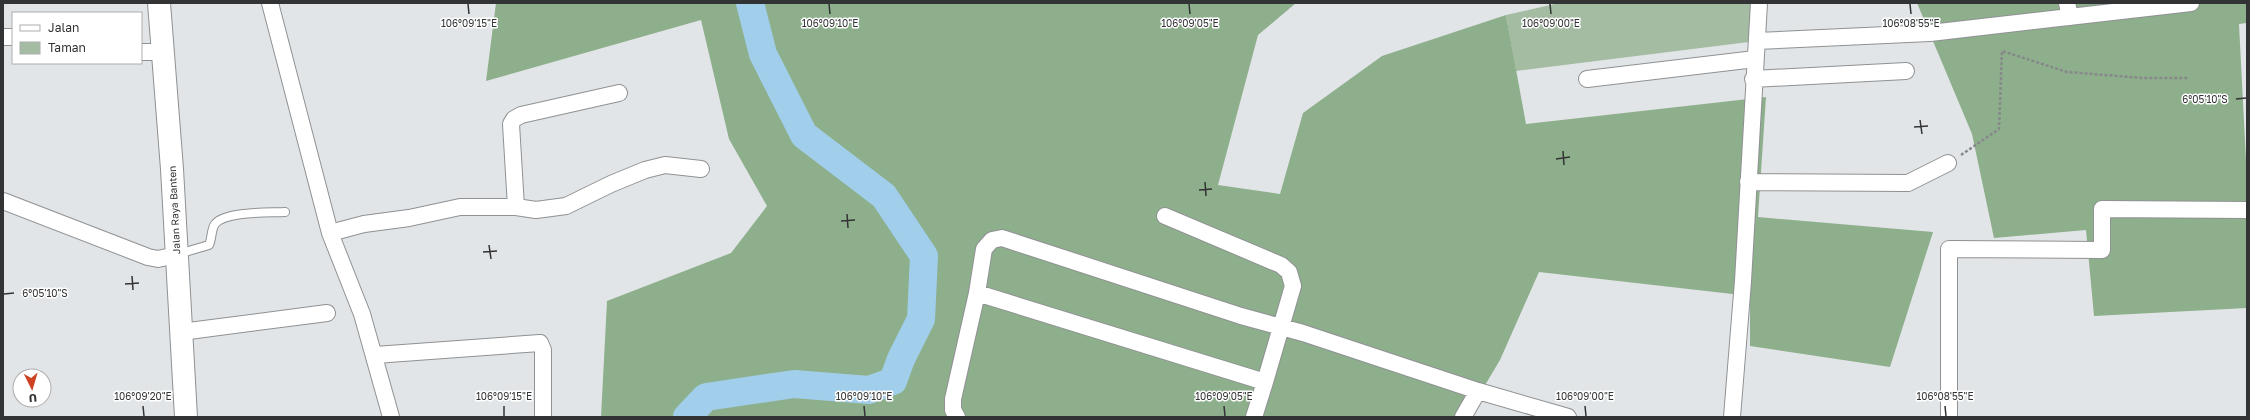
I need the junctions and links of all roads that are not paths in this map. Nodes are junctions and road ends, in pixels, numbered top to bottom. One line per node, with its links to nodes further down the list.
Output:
1 (159, 3): 9 (main road, Jalan Raya Banten)
2 (270, 3): 23 (street)
3 (1759, 3): 7 (street)
4 (2185, 3): 5 (street); 6 (street)
5 (2191, 3)
6 (2069, 10): 7 (street)
7 (1757, 42): 10 (street)
8 (142, 52): 9 (street)
9 (163, 52): 24 (main road, Jalan Raya Banten)
10 (1755, 59): 12 (street); 13 (street)
11 (1906, 71): 13 (street)
12 (1587, 79)
13 (1754, 79): 17 (street)
14 (619, 93): 19 (street)
15 (1948, 163): 17 (street)
16 (701, 169): 19 (street)
17 (1748, 182): 39 (street)
18 (3, 201): 24 (street)
19 (516, 207): 23 (street)
20 (2247, 210): 40 (street)
21 (285, 212): 24 (lane)
22 (1165, 216): 27 (street)
23 (330, 233): 29 (street)
24 (176, 255): 28 (main road, Jalan Raya Banten)
25 (977, 293): 27 (street); 30 (street); 35 (street)
26 (327, 313): 28 (street)
27 (1281, 327): 30 (street); 31 (street)
28 (181, 332): 32 (main road, Jalan Raya Banten)
29 (375, 355): 33 (street); 34 (street)
30 (1265, 382): 36 (street)
31 (1478, 391): 37 (street); 38 (street)
32 (186, 417)
33 (391, 417)
34 (543, 417)
35 (958, 417)
36 (1254, 417)
37 (1463, 417)
38 (1568, 417)
39 (1732, 417)
40 (1949, 417)

